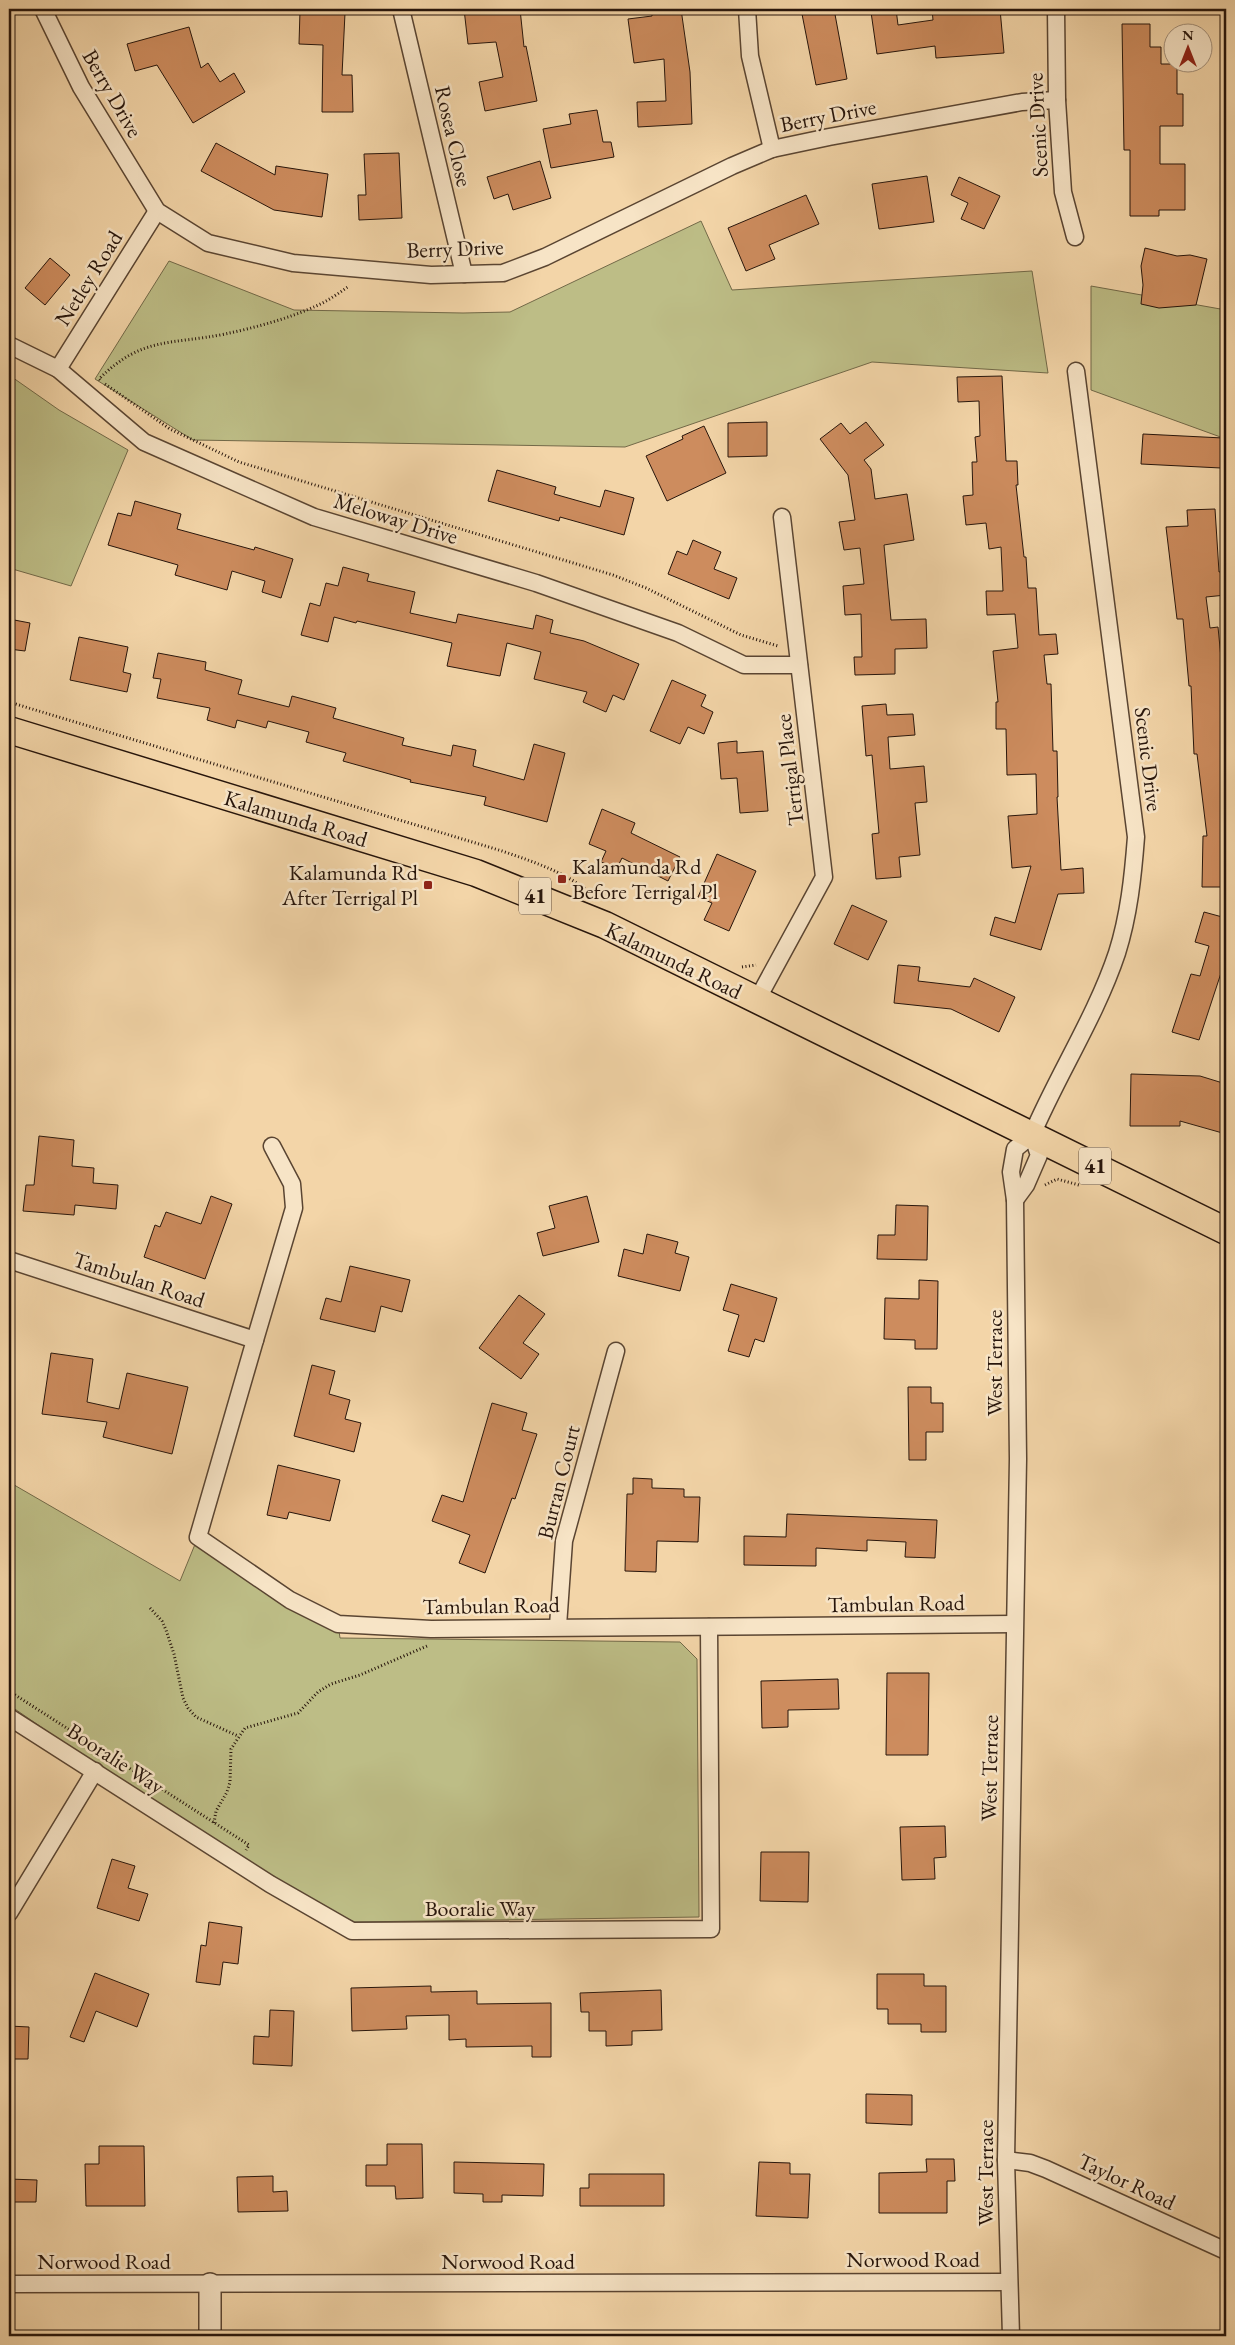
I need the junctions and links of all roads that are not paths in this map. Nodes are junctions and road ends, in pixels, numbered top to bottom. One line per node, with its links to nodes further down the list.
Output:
1 (43, 9): 7 (street, Berry Drive)
2 (401, 9): 9 (street, Rosea Close)
3 (747, 9): 6 (street)
4 (1056, 9): 5 (street, Scenic Drive)
5 (1057, 100): 6 (street, Berry Drive); 8 (street, Scenic Drive)
6 (772, 149): 9 (street, Berry Drive)
7 (157, 211): 9 (street, Berry Drive); 11 (street, Netley Road)
8 (1075, 237)
9 (464, 274)
10 (9, 345): 11 (street, Meloway Drive)
11 (58, 369): 14 (street, Meloway Drive)
12 (1076, 371): 17 (street, Scenic Drive)
13 (782, 517): 14 (street, Terrigal Place)
14 (798, 659): 16 (street, Terrigal Place)
15 (9, 730): 16 (main road, Kalamunda Road / 41)
16 (757, 1000): 17 (main road, Kalamunda Road / 41)
17 (1032, 1136): 19 (street); 19 (street, West Terrace); 20 (main road, Kalamunda Road / 41)
18 (272, 1146): 22 (street, Tambulan Road)
19 (1016, 1200): 24 (street, West Terrace)
20 (1226, 1231)
21 (9, 1260): 22 (street, Tambulan Road)
22 (255, 1340): 25 (street, Tambulan Road)
23 (616, 1351): 25 (street, Burran Court)
24 (1014, 1624): 26 (street, Tambulan Road); 30 (street, West Terrace)
25 (558, 1626): 26 (street, Tambulan Road)
26 (709, 1627): 28 (street, Booralie Way)
27 (9, 1717): 28 (street, Booralie Way)
28 (96, 1771): 29 (street)
29 (9, 1913)
30 (1006, 2160): 31 (street, Taylor Road); 32 (street, West Terrace)
31 (1226, 2251)
32 (1008, 2282): 34 (street, Norwood Road); 36 (street, West Terrace)
33 (9, 2284): 34 (street, Norwood Road)
34 (210, 2284): 35 (street)
35 (210, 2336)
36 (1010, 2336)

